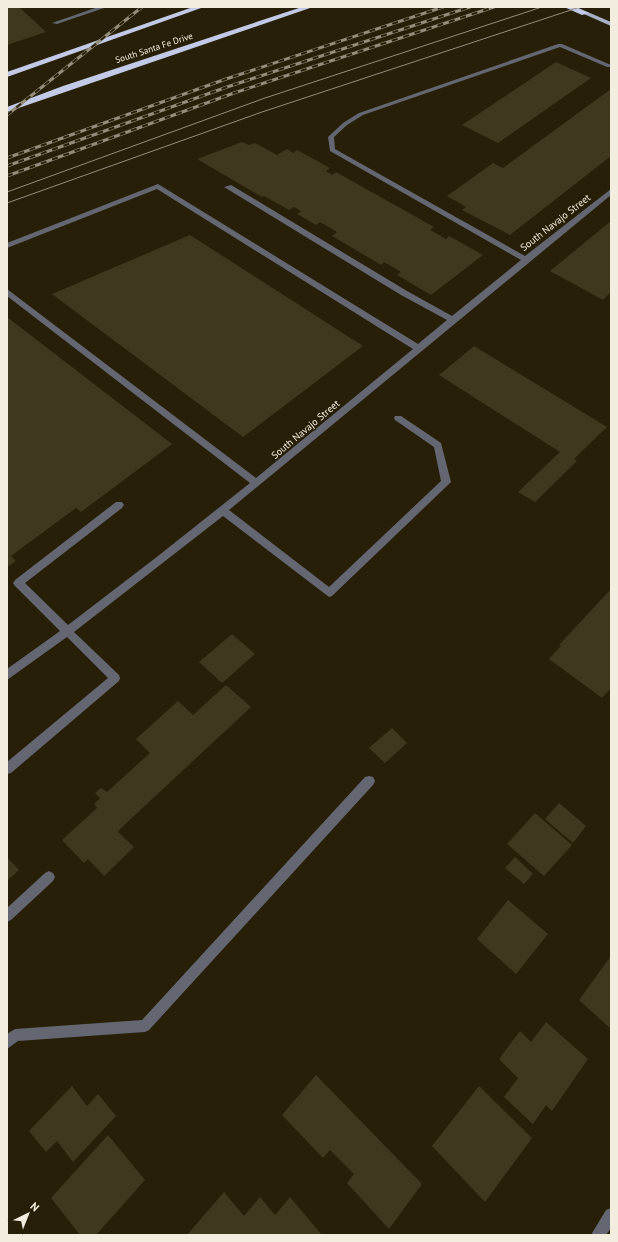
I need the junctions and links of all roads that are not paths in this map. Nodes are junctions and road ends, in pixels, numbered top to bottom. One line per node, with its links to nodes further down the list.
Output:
1 (104, 7): 7 (street)
2 (199, 7): 10 (highway)
3 (309, 7): 11 (highway, South Santa Fe Drive)
4 (568, 7): 6 (highway)
5 (571, 7): 6 (main road)
6 (585, 13): 8 (main road)
7 (55, 23)
8 (611, 24)
9 (609, 66): 15 (street)
10 (7, 75)
11 (7, 110)
12 (228, 187): 17 (street)
13 (611, 192): 15 (street, South Navajo Street)
14 (7, 246): 18 (street)
15 (525, 259): 17 (street, South Navajo Street)
16 (7, 292): 20 (street)
17 (452, 319): 18 (street, South Navajo Street)
18 (418, 348): 20 (street, South Navajo Street)
19 (398, 418): 22 (street)
20 (258, 482): 22 (street, South Navajo Street)
21 (119, 505): 23 (street)
22 (222, 510): 23 (street, South Navajo Street)
23 (69, 631): 24 (street, South Navajo Street); 25 (street)
24 (7, 675)
25 (7, 769)
26 (368, 781): 29 (street)
27 (48, 877): 28 (street)
28 (7, 916)
29 (7, 1043)
30 (611, 1214): 31 (street)
31 (598, 1235)

